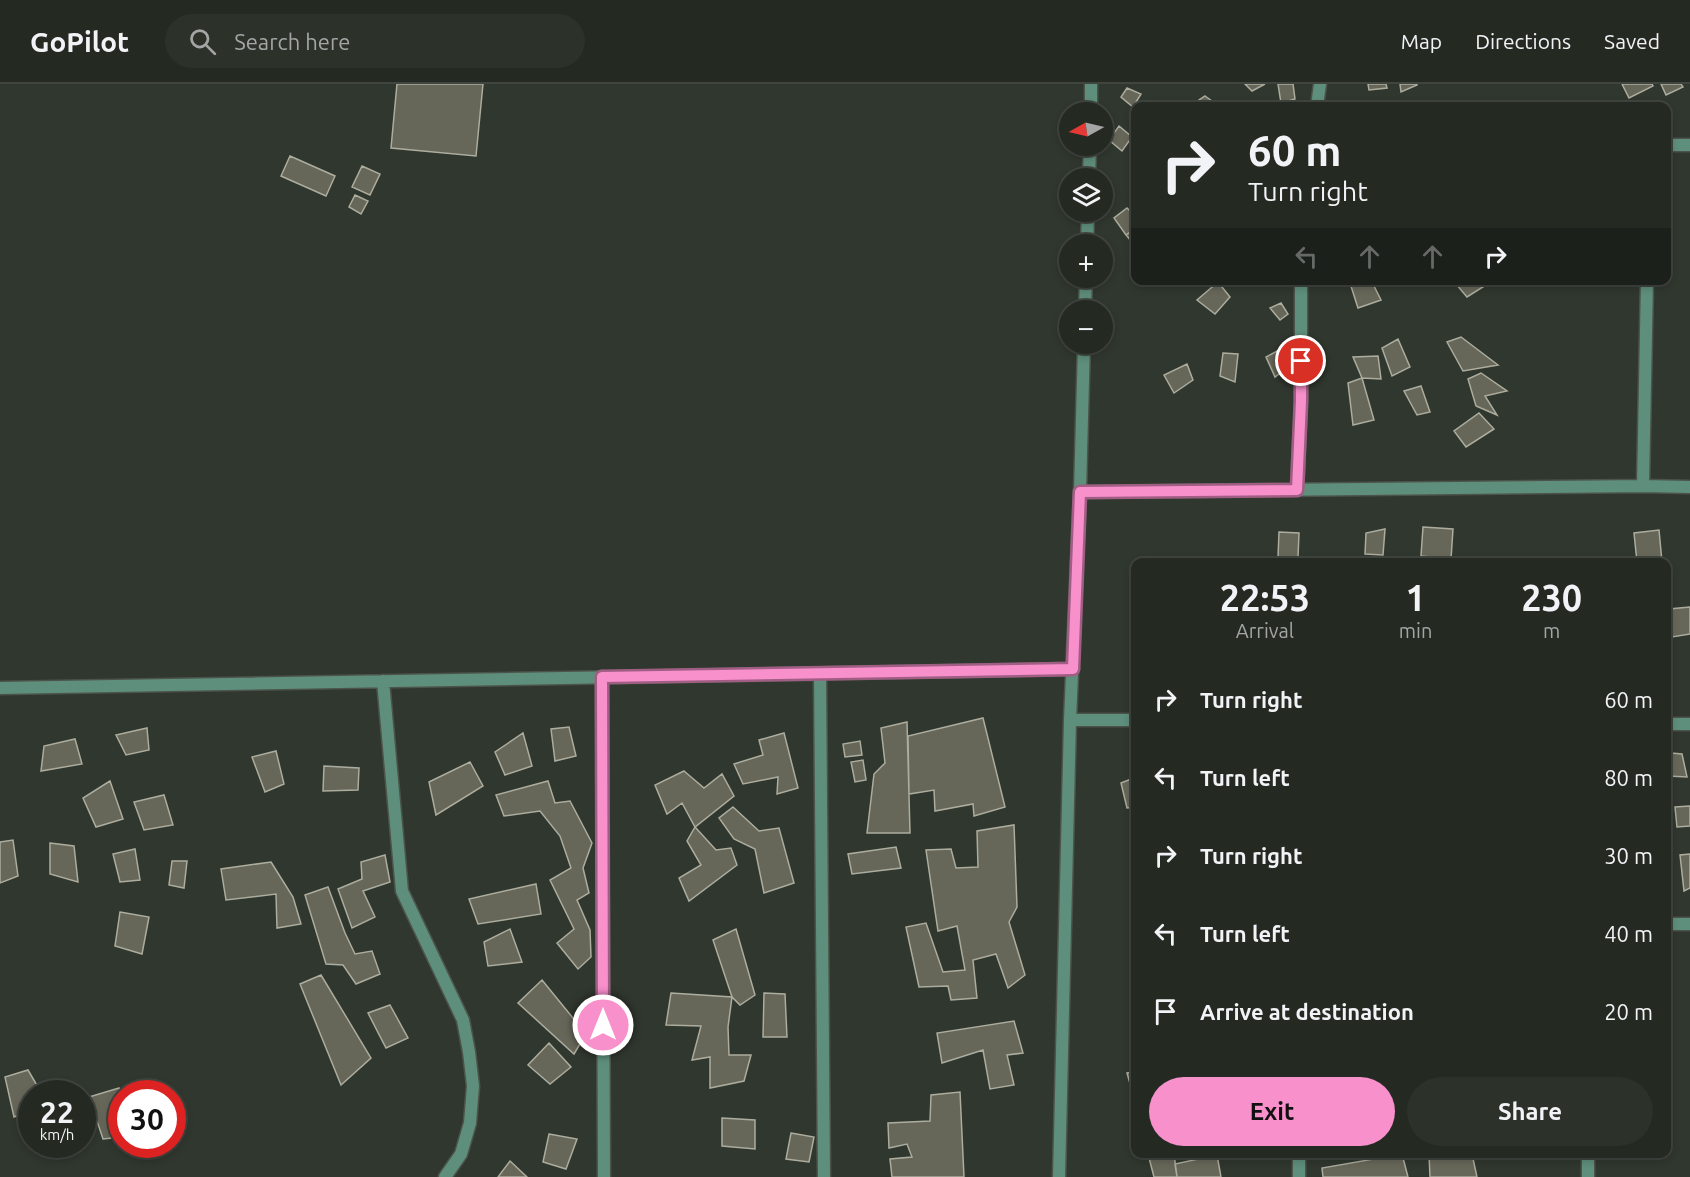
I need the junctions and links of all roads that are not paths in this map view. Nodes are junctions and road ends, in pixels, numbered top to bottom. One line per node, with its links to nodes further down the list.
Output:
1 (1091, 84): 3 (street)
2 (1320, 84): 4 (street)
3 (1090, 102)
4 (1318, 102)
5 (1671, 145): 6 (street)
6 (1690, 145)
7 (1301, 285): 12 (street)
8 (1647, 285): 10 (street)
9 (1084, 354): 13 (street)
10 (1643, 486): 11 (street); 12 (street)
11 (1690, 487)
12 (1297, 490): 13 (street)
13 (1080, 492): 14 (street)
14 (1073, 669): 15 (street); 19 (street)
15 (820, 674): 16 (street); 29 (street)
16 (602, 677): 17 (street); 28 (street)
17 (383, 681): 18 (street); 27 (street)
18 (0, 688)
19 (1070, 720): 20 (street); 30 (street)
20 (1131, 720)
21 (1671, 724): 22 (street)
22 (1690, 724)
23 (1671, 924): 24 (street)
24 (1690, 924)
25 (1299, 1158): 31 (street)
26 (1588, 1158): 32 (street)
27 (445, 1177)
28 (604, 1177)
29 (824, 1177)
30 (1059, 1177)
31 (1299, 1177)
32 (1588, 1177)

